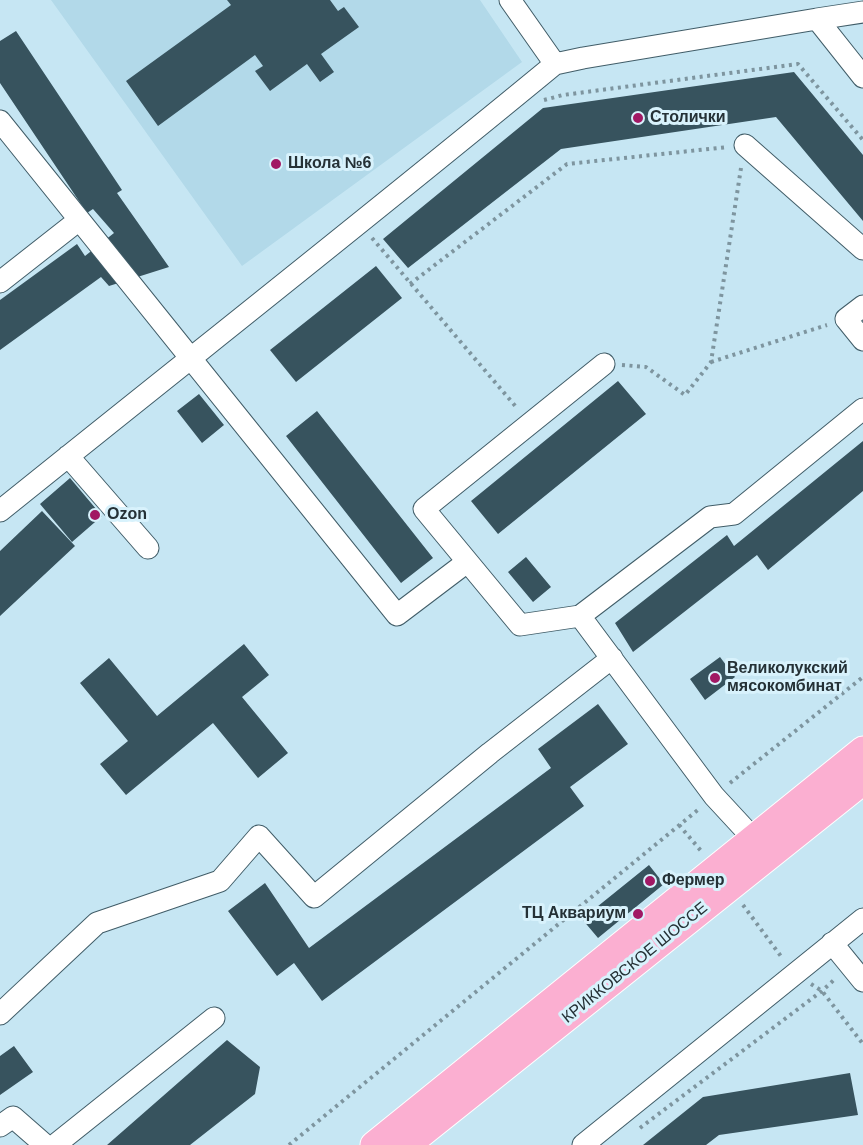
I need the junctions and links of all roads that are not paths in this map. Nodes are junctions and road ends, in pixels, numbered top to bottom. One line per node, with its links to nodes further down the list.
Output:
1 (510, 0): 4 (street)
2 (863, 12): 3 (street)
3 (817, 19): 4 (street); 5 (street)
4 (555, 64): 13 (street)
5 (863, 76)
6 (0, 121): 8 (street)
7 (745, 145): 9 (street)
8 (79, 220): 10 (street); 13 (street)
9 (863, 249)
10 (0, 282)
11 (863, 306): 12 (street)
12 (863, 340)
13 (191, 357): 16 (street); 19 (street)
14 (604, 364): 19 (street)
15 (863, 409): 20 (street)
16 (68, 456): 17 (street); 18 (street)
17 (0, 511)
18 (148, 548)
19 (467, 561): 20 (street)
20 (580, 616): 21 (street)
21 (612, 658): 24 (street); 29 (street)
22 (863, 750): 24 (main road)
23 (863, 781): 24 (main road, КРИККОВСКОЕ ШОССЕ)
24 (761, 847): 25 (main road, КРИККОВСКОЕ ШОССЕ)
25 (723, 878): 34 (main road); 35 (main road, КРИККОВСКОЕ ШОССЕ)
26 (863, 919): 27 (street)
27 (832, 943): 28 (street); 36 (street)
28 (863, 981)
29 (0, 1014)
30 (214, 1018): 33 (street)
31 (0, 1126): 32 (street)
32 (45, 1145)
33 (55, 1145)
34 (374, 1145)
35 (407, 1145)
36 (583, 1145)

